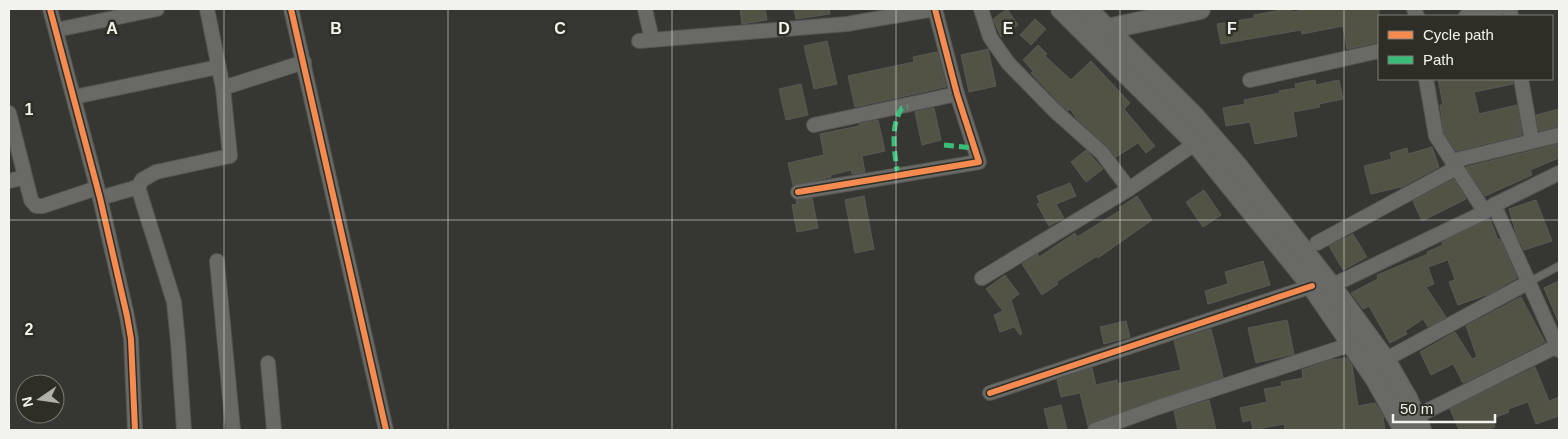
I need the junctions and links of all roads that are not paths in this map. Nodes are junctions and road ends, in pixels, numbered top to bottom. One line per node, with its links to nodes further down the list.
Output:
1 (50, 9): 14 (street)
2 (157, 9): 14 (street)
3 (206, 9): 18 (street)
4 (292, 9): 17 (street)
5 (645, 9): 6 (street)
6 (935, 9): 23 (street)
7 (981, 9): 35 (street)
8 (1061, 9): 15 (main road)
9 (1087, 9): 13 (main road)
10 (1200, 9): 13 (main road)
11 (1498, 9): 12 (street)
12 (1471, 15)
13 (1106, 28): 15 (main road); 44 (main road)
14 (56, 30): 24 (street)
15 (1086, 34): 29 (main road)
16 (1378, 51): 19 (street)
17 (304, 62): 22 (street); 55 (street)
18 (218, 67): 22 (street); 24 (street)
19 (1250, 80)
20 (1426, 80): 30 (street)
21 (1521, 80): 28 (street)
22 (223, 88): 34 (street)
23 (957, 94): 26 (street); 36 (street)
24 (74, 97): 37 (street)
25 (9, 113): 32 (street)
26 (814, 126)
27 (1559, 134): 28 (street)
28 (1532, 142): 30 (street)
29 (1196, 143): 35 (street); 44 (main road)
30 (1454, 164): 38 (street); 39 (street)
31 (1559, 173): 38 (street)
32 (25, 177): 33 (street); 37 (street)
33 (9, 181)
34 (138, 187): 37 (street); 52 (street)
35 (1129, 188): 42 (street)
36 (798, 192)
37 (98, 193): 51 (street)
38 (1490, 208): 43 (street); 44 (street)
39 (1317, 243)
40 (217, 260): 53 (street)
41 (1559, 266): 43 (lane)
42 (982, 278)
43 (1529, 282): 46 (street); 48 (street)
44 (1322, 286): 45 (main road); 48 (main road); 49 (street)
45 (1352, 344): 48 (main road); 56 (street)
46 (1558, 348): 50 (street)
47 (268, 363): 54 (street)
48 (1377, 364): 50 (main road)
49 (990, 393)
50 (1413, 426)
51 (136, 430)
52 (184, 430)
53 (233, 430)
54 (274, 430)
55 (386, 430)
56 (1095, 430)

